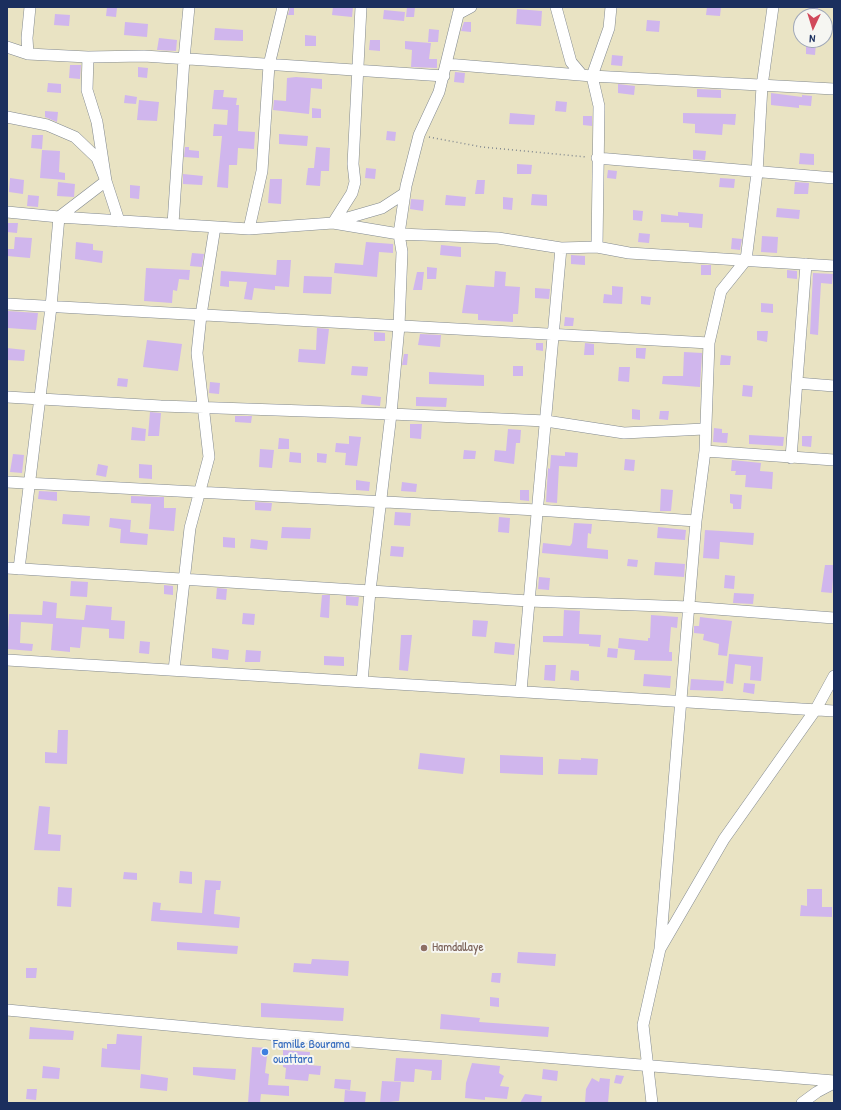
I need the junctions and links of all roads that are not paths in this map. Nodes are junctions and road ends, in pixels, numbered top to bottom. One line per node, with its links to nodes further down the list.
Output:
1 (30, 7): 11 (street)
2 (189, 7): 13 (street)
3 (283, 7): 15 (street)
4 (361, 7): 16 (street)
5 (471, 7): 9 (street)
6 (556, 7): 17 (street)
7 (611, 7): 17 (street)
8 (773, 7): 19 (street)
9 (459, 10): 14 (street)
10 (7, 47): 11 (street)
11 (28, 54): 12 (street)
12 (88, 57): 13 (street); 25 (street)
13 (184, 59): 15 (street); 31 (street)
14 (446, 64): 17 (street); 18 (street)
15 (269, 65): 16 (street); 33 (street)
16 (357, 71): 18 (street); 30 (street)
17 (587, 75): 19 (street); 22 (street)
18 (444, 76): 26 (street)
19 (762, 86): 20 (street); 23 (street)
20 (834, 89)
21 (7, 117): 25 (street)
22 (597, 158): 23 (street); 35 (street)
23 (757, 173): 24 (street); 37 (street)
24 (834, 178)
25 (106, 181): 28 (street); 29 (street)
26 (405, 193): 30 (street); 34 (street)
27 (7, 212): 28 (street)
28 (59, 217): 29 (street); 41 (street)
29 (119, 221): 31 (street)
30 (332, 222): 33 (street); 34 (street)
31 (173, 224): 32 (street)
32 (215, 227): 33 (street); 42 (street)
33 (249, 229)
34 (399, 234): 36 (street); 43 (street)
35 (597, 247): 36 (street); 37 (street)
36 (561, 248): 44 (street)
37 (746, 260): 38 (street); 45 (street)
38 (806, 264): 39 (street); 46 (street)
39 (834, 266)
40 (7, 304): 41 (street)
41 (51, 307): 42 (street); 49 (street)
42 (201, 315): 43 (street); 50 (street)
43 (399, 326): 44 (street); 51 (street)
44 (552, 334): 45 (street); 52 (street)
45 (709, 343): 53 (street)
46 (797, 383): 47 (street); 55 (street)
47 (834, 386)
48 (7, 396): 49 (street)
49 (40, 399): 50 (street); 58 (street)
50 (203, 406): 51 (street); 59 (street)
51 (392, 414): 52 (street); 60 (street)
52 (546, 421): 53 (street); 61 (street)
53 (704, 429): 54 (street)
54 (705, 450): 55 (street); 62 (street)
55 (791, 458): 56 (street)
56 (834, 460)
57 (7, 482): 58 (street)
58 (29, 483): 59 (street); 64 (street)
59 (199, 492): 60 (street); 65 (street)
60 (380, 502): 61 (street); 66 (street)
61 (537, 510): 62 (street); 67 (street)
62 (696, 521): 68 (street)
63 (7, 568): 64 (street)
64 (19, 569): 65 (street)
65 (183, 579): 66 (street); 71 (street)
66 (370, 591): 67 (street); 73 (street)
67 (529, 601): 68 (street); 74 (street)
68 (689, 607): 69 (street); 75 (street)
69 (834, 618)
70 (7, 660): 71 (street)
71 (174, 670): 73 (street)
72 (834, 676): 76 (street)
73 (362, 682): 74 (street)
74 (521, 691): 75 (street)
75 (681, 702): 76 (street); 78 (street)
76 (816, 709): 77 (street); 78 (street)
77 (834, 710)
78 (660, 949): 80 (street)
79 (7, 1010): 80 (street)
80 (648, 1065): 81 (street); 82 (street)
81 (834, 1082): 83 (street)
82 (652, 1103)
83 (802, 1103)

